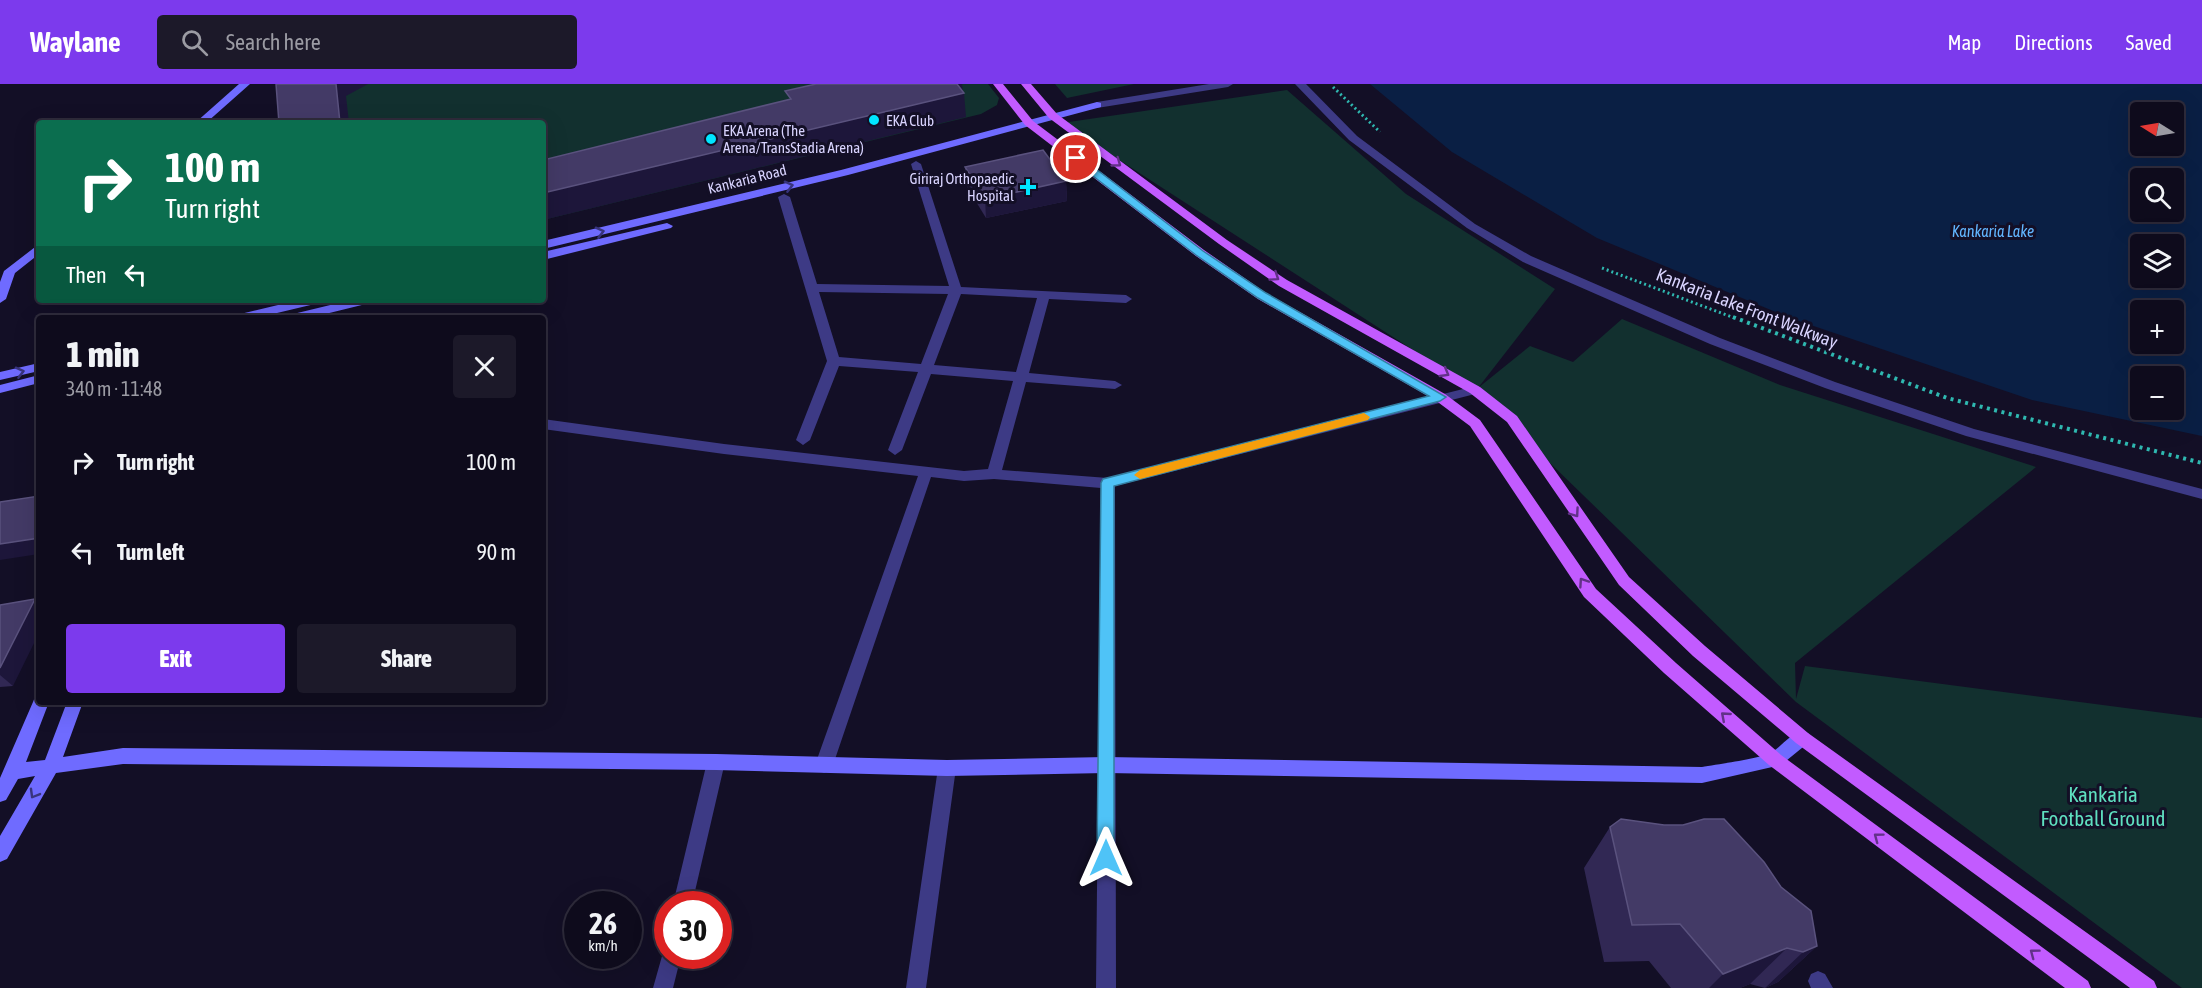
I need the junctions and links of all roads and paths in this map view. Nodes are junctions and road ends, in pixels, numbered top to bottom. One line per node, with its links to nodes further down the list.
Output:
1 (245, 84): 8 (street)
2 (998, 84): 9 (main road)
3 (1026, 84): 7 (main road)
4 (1228, 84): 7 (street)
5 (1300, 84): 43 (street)
6 (1330, 84): 10 (path)
7 (1057, 119): 9 (street); 34 (main road, one-way to 34)
8 (203, 120)
9 (1034, 126): 11 (street); 13 (street, Kankaria Road, one-way to 9); 35 (main road)
10 (1386, 137)
11 (916, 164): 12 (street); 18 (street)
12 (784, 197): 15 (street); 17 (street)
13 (546, 244)
14 (36, 250): 20 (street)
15 (546, 255)
16 (1594, 266): 39 (path, Kankaria Lake Front Walkway)
17 (812, 288): 18 (street); 26 (street)
18 (956, 290): 19 (street); 28 (street)
19 (1044, 294): 21 (street); 30 (street)
20 (0, 299)
21 (1126, 299)
22 (302, 303): 24 (street)
23 (354, 303): 25 (street)
24 (252, 315)
25 (305, 315)
26 (834, 362): 28 (street); 37 (street)
27 (36, 368): 29 (street, one-way to 27)
28 (926, 369): 30 (street); 38 (street)
29 (0, 376)
30 (1021, 377): 32 (street); 41 (street)
31 (36, 381): 33 (street)
32 (1115, 385)
33 (0, 389)
34 (1475, 390): 35 (street); 46 (main road, one-way to 46)
35 (1440, 397): 42 (street); 47 (main road, one-way to 35)
36 (546, 423): 40 (street)
37 (803, 440)
38 (895, 450)
39 (2202, 463)
40 (926, 472): 41 (street); 49 (street)
41 (994, 474): 42 (street)
42 (1108, 483): 50 (street)
43 (2202, 494)
44 (40, 705): 53 (street)
45 (74, 705): 51 (street)
46 (1802, 738): 47 (street); 62 (main road)
47 (1775, 760): 50 (street); 61 (main road, one-way to 47)
48 (716, 762): 49 (street); 51 (street); 56 (street)
49 (824, 765): 52 (street)
50 (1106, 765): 52 (street); 60 (street)
51 (51, 766): 53 (street); 55 (street, one-way to 55)
52 (947, 768): 59 (street)
53 (13, 772): 54 (street)
54 (0, 794)
55 (0, 853)
56 (685, 891)
57 (667, 969): 58 (street)
58 (663, 988)
59 (916, 988)
60 (1106, 988)
61 (2081, 988)
62 (2147, 988)

